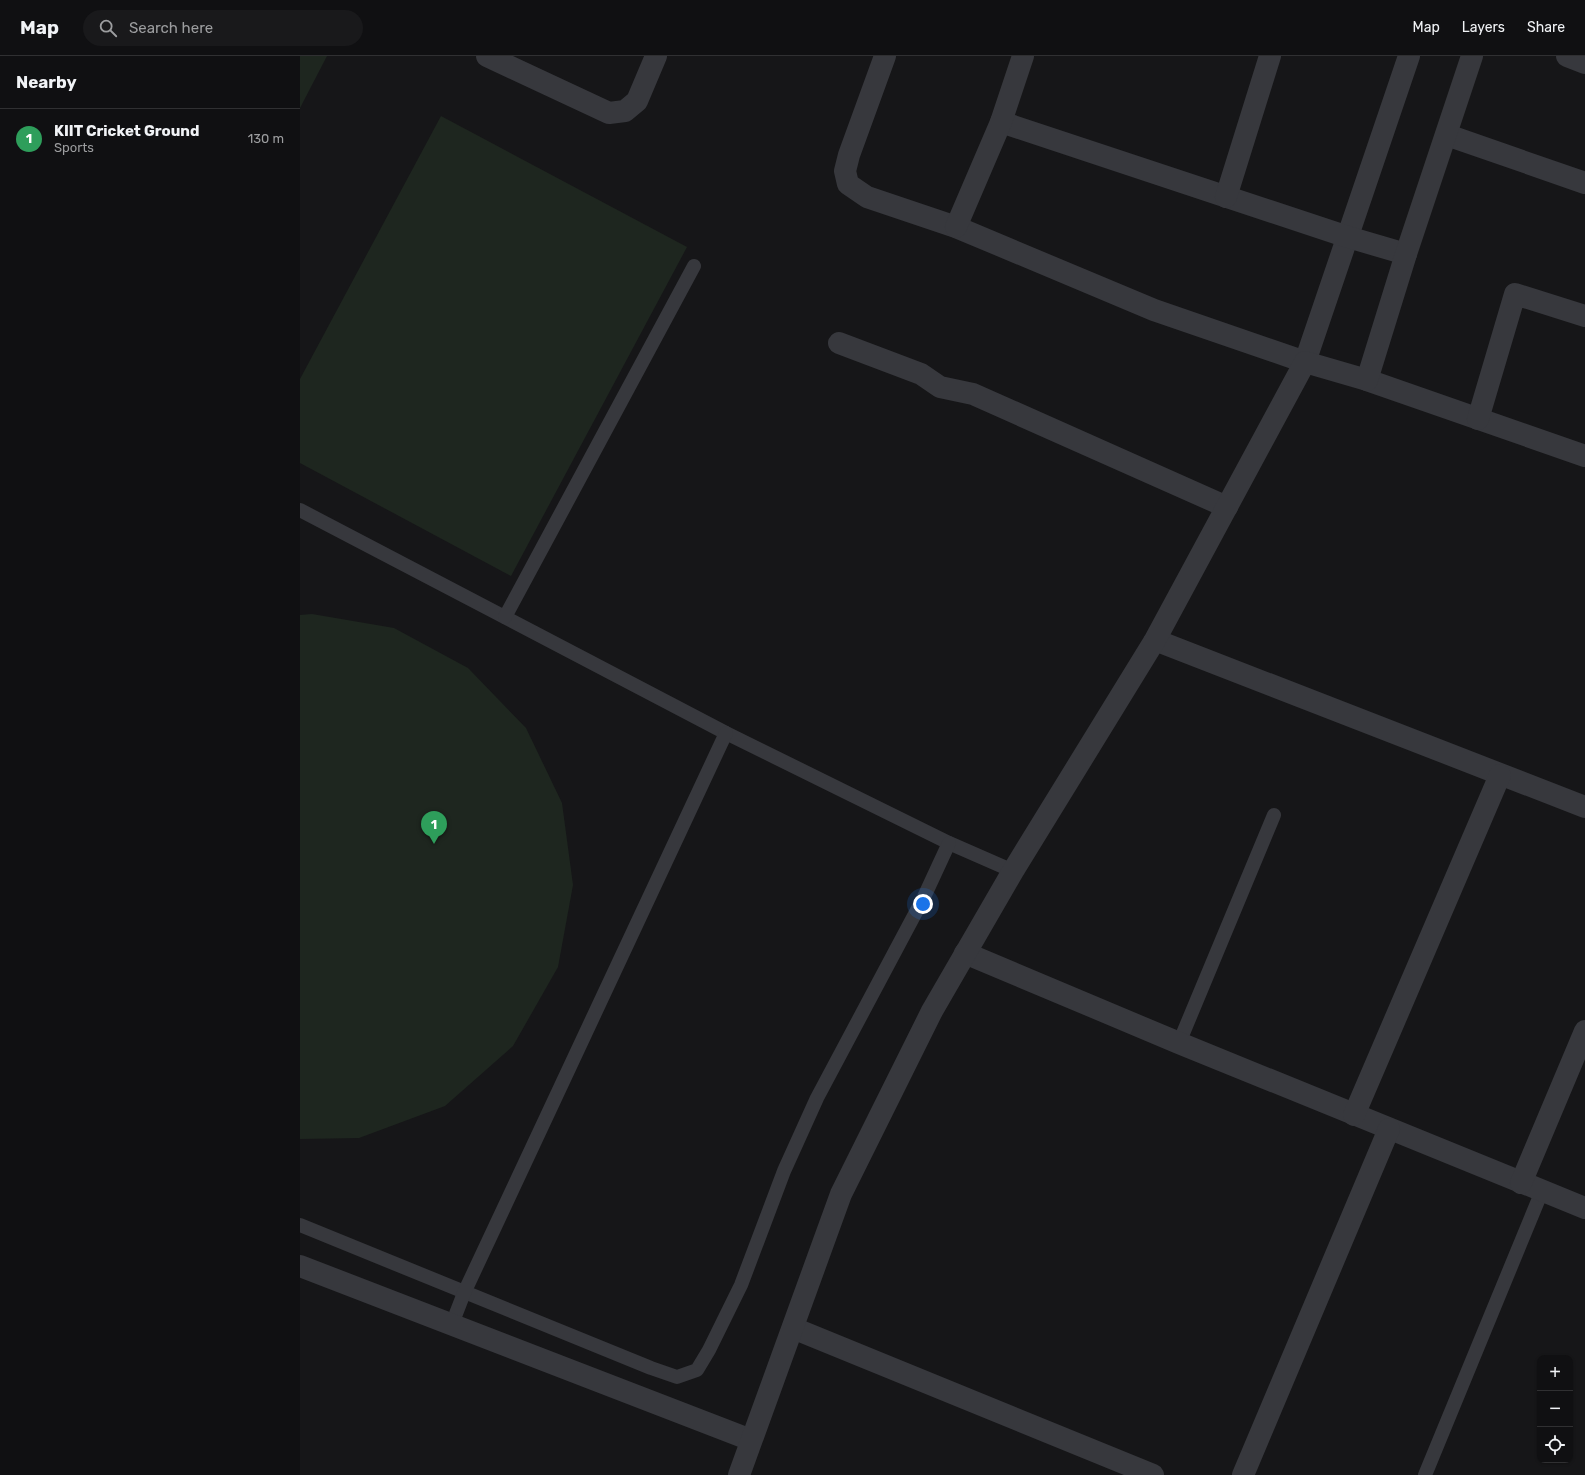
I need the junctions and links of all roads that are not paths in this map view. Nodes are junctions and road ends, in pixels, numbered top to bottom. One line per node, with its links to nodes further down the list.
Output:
1 (487, 56): 9 (street)
2 (656, 56): 9 (street)
3 (885, 56): 15 (street)
4 (1024, 56): 11 (street)
5 (1270, 56): 14 (street)
6 (1409, 56): 16 (street)
7 (1472, 56): 12 (street)
8 (1566, 56): 10 (street)
9 (515, 62)
10 (1585, 63)
11 (1001, 122): 14 (street); 15 (street)
12 (1447, 135): 13 (street); 17 (street)
13 (1585, 183)
14 (1226, 197): 16 (street)
15 (956, 227): 21 (street)
16 (1348, 237): 17 (street); 21 (street)
17 (1406, 254): 22 (street)
18 (694, 266): 27 (lane)
19 (1585, 316): 23 (street)
20 (839, 343): 25 (street)
21 (1305, 362): 22 (street); 25 (street)
22 (1367, 380): 23 (street)
23 (1478, 419): 24 (street)
24 (1585, 456)
25 (1227, 507): 28 (street)
26 (300, 510): 27 (lane)
27 (505, 617): 29 (lane)
28 (1155, 640): 30 (street); 34 (street)
29 (726, 733): 33 (lane); 45 (lane)
30 (1500, 775): 31 (street); 38 (street)
31 (1585, 806)
32 (1274, 815): 37 (lane)
33 (949, 844): 34 (lane); 45 (lane)
34 (1013, 871): 35 (street)
35 (965, 953): 37 (street); 47 (street)
36 (1585, 1032): 40 (street)
37 (1179, 1043): 38 (street)
38 (1354, 1115): 39 (street)
39 (1389, 1129): 40 (street); 51 (street)
40 (1521, 1183): 41 (street)
41 (1542, 1191): 42 (street); 52 (lane)
42 (1585, 1208)
43 (300, 1225): 45 (lane)
44 (300, 1266): 46 (street)
45 (464, 1293): 46 (lane)
46 (452, 1324): 48 (street)
47 (792, 1328): 48 (street); 50 (street)
48 (752, 1440): 49 (street)
49 (738, 1475)
50 (1153, 1475)
51 (1243, 1475)
52 (1425, 1475)

